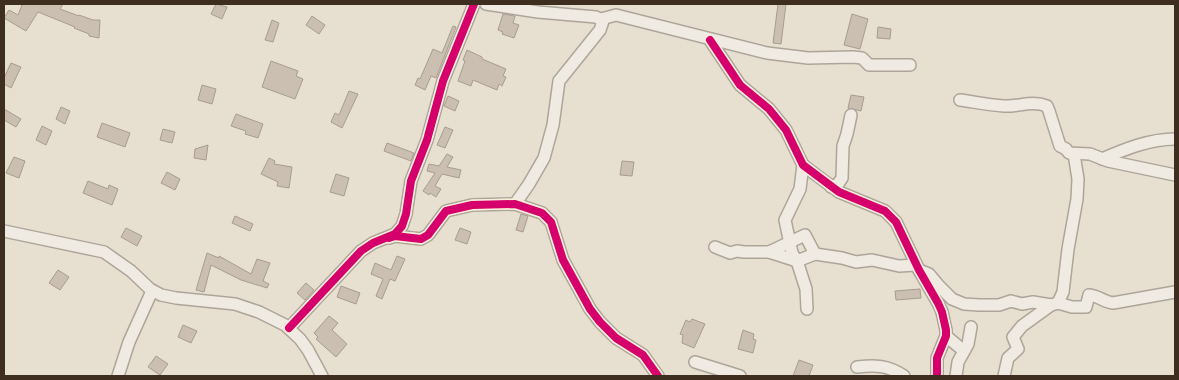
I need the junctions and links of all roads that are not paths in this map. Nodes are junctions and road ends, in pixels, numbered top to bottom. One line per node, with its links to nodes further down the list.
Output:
1 (474, 4): 16 (street)
2 (486, 4): 3 (street)
3 (601, 19): 4 (street); 14 (street)
4 (710, 40): 5 (street); 11 (street)
5 (910, 66)
6 (960, 100): 9 (street)
7 (851, 115): 13 (street)
8 (1175, 139): 10 (street)
9 (1074, 154): 10 (street); 25 (street)
10 (1102, 159): 12 (street)
11 (806, 172): 13 (street); 17 (street)
12 (1175, 176)
13 (831, 187): 22 (street)
14 (515, 204): 16 (street); 35 (street)
15 (4, 231): 23 (street)
16 (389, 238): 28 (street)
17 (790, 241): 19 (street); 20 (street); 21 (street)
18 (715, 247): 19 (street)
19 (769, 252): 21 (street)
20 (814, 254): 21 (street); 22 (street)
21 (797, 261): 26 (street)
22 (917, 268): 25 (street); 29 (street)
23 (152, 290): 28 (street); 33 (street)
24 (1175, 292): 25 (street)
25 (1055, 304): 40 (street)
26 (807, 309)
27 (971, 327): 30 (street)
28 (290, 328): 34 (street)
29 (946, 336): 30 (street); 38 (street)
30 (964, 351): 39 (street)
31 (695, 362): 36 (street)
32 (857, 367): 37 (street)
33 (118, 376)
34 (322, 376)
35 (658, 376)
36 (740, 376)
37 (904, 376)
38 (937, 376)
39 (956, 376)
40 (1004, 376)

